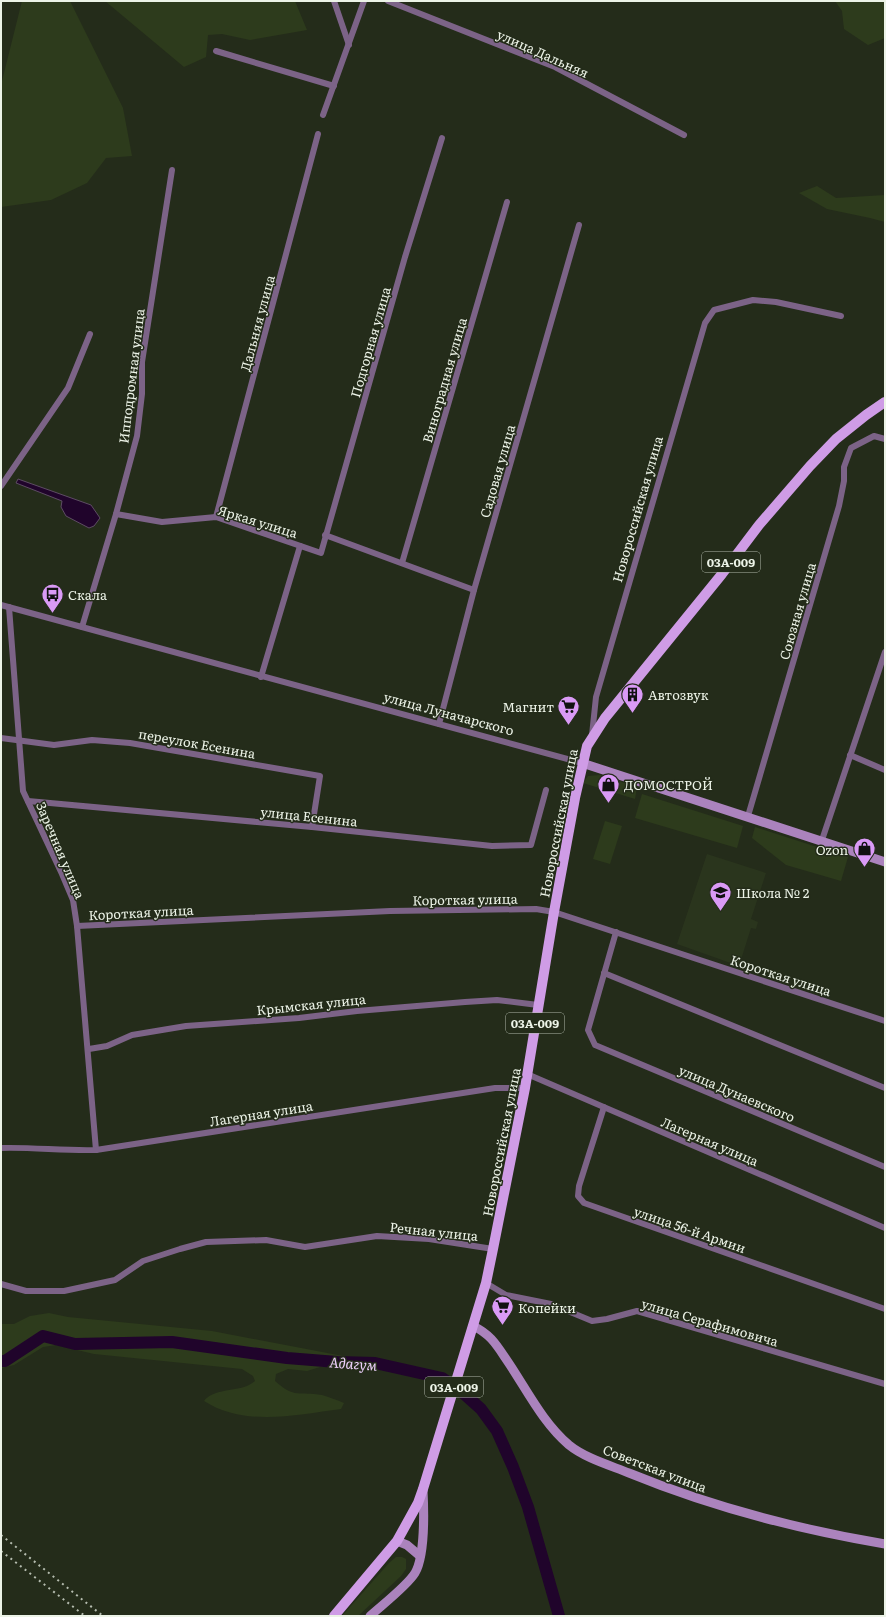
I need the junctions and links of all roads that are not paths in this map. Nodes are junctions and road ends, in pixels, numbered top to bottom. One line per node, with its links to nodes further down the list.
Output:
1 (334, 1): 4 (street)
2 (364, 1): 4 (street)
3 (388, 1): 9 (street, улица Дальняя)
4 (349, 45): 6 (street)
5 (216, 51): 6 (street)
6 (334, 86): 7 (street)
7 (323, 115)
8 (318, 134): 20 (street, Дальняя улица)
9 (684, 135)
10 (442, 138): 21 (street, Подгорная улица)
11 (172, 170): 19 (street, Ипподромная улица)
12 (507, 202): 24 (street, Виноградная улица)
13 (579, 225): 25 (street, Садовая улица)
14 (841, 316): 32 (street, Новороссийская улица)
15 (90, 334): 18 (street)
16 (885, 402): 32 (main road, 03А-009)
17 (885, 439): 40 (street, Союзная улица)
18 (1, 486)
19 (116, 514): 20 (street, Яркая улица); 28 (street, Ипподромная улица)
20 (216, 517): 22 (street, Яркая улица)
21 (325, 535): 23 (street, Подгорная улица); 24 (street)
22 (300, 546): 23 (street, Яркая улица); 30 (street)
23 (321, 553)
24 (402, 563): 25 (street)
25 (474, 590): 31 (street, Садовая улица)
26 (1, 605): 27 (street, улица Луначарского)
27 (8, 607): 28 (street, улица Луначарского); 34 (street, Заречная улица)
28 (82, 627): 30 (street, улица Луначарского)
29 (885, 652): 35 (street)
30 (261, 677): 31 (street, улица Луначарского)
31 (439, 724): 36 (street, улица Луначарского)
32 (592, 736): 36 (main road, Новороссийская улица / 03А-009)
33 (1, 738): 34 (street)
34 (18, 740): 39 (street, Заречная улица); 41 (street, переулок Есенина)
35 (850, 756): 37 (street); 42 (street)
36 (582, 763): 40 (main road, улица Луначарского); 44 (main road, Новороссийская улица / 03А-009)
37 (885, 770)
38 (546, 790): 41 (street, улица Есенина)
39 (28, 802): 41 (street, улица Есенина); 45 (street, Заречная улица)
40 (748, 816): 42 (main road, улица Луначарского)
41 (312, 827)
42 (822, 840): 43 (main road, улица Луначарского)
43 (885, 862)
44 (554, 912): 45 (street, Короткая улица); 46 (street, Короткая улица); 48 (main road, Новороссийская улица / 03А-009)
45 (77, 926): 50 (street, Заречная улица)
46 (616, 932): 47 (street); 49 (street, Короткая улица)
47 (604, 973): 53 (street); 57 (street, улица Дунаевского)
48 (538, 1005): 50 (street, Крымская улица); 51 (main road, Новороссийская улица / 03А-009)
49 (885, 1021)
50 (88, 1048): 56 (street, Заречная улица)
51 (527, 1074): 52 (main road, Новороссийская улица / 03А-009); 54 (street, Лагерная улица)
52 (525, 1088): 56 (street, Лагерная улица); 59 (main road, Новороссийская улица / 03А-009)
53 (885, 1088)
54 (604, 1107): 58 (street, Лагерная улица); 62 (street, улица 56-й Армии)
55 (1, 1148): 56 (street, Лагерная улица)
56 (96, 1150)
57 (885, 1167)
58 (885, 1228)
59 (494, 1249): 60 (main road, Новороссийская улица / 03А-009); 61 (street, Речная улица)
60 (486, 1283): 63 (main road, Новороссийская улица / 03А-009); 64 (street, улица Серафимовича)
61 (1, 1284)
62 (885, 1309)
63 (473, 1326): 65 (main road, Новороссийская улица / 03А-009); 67 (main road, Советская улица)
64 (885, 1384)
65 (423, 1489): 66 (main road, 03А-009); 68 (main road)
66 (397, 1541): 68 (main road); 69 (main road, 03А-009)
67 (885, 1544)
68 (420, 1556): 70 (main road)
69 (334, 1616)
70 (370, 1616)

